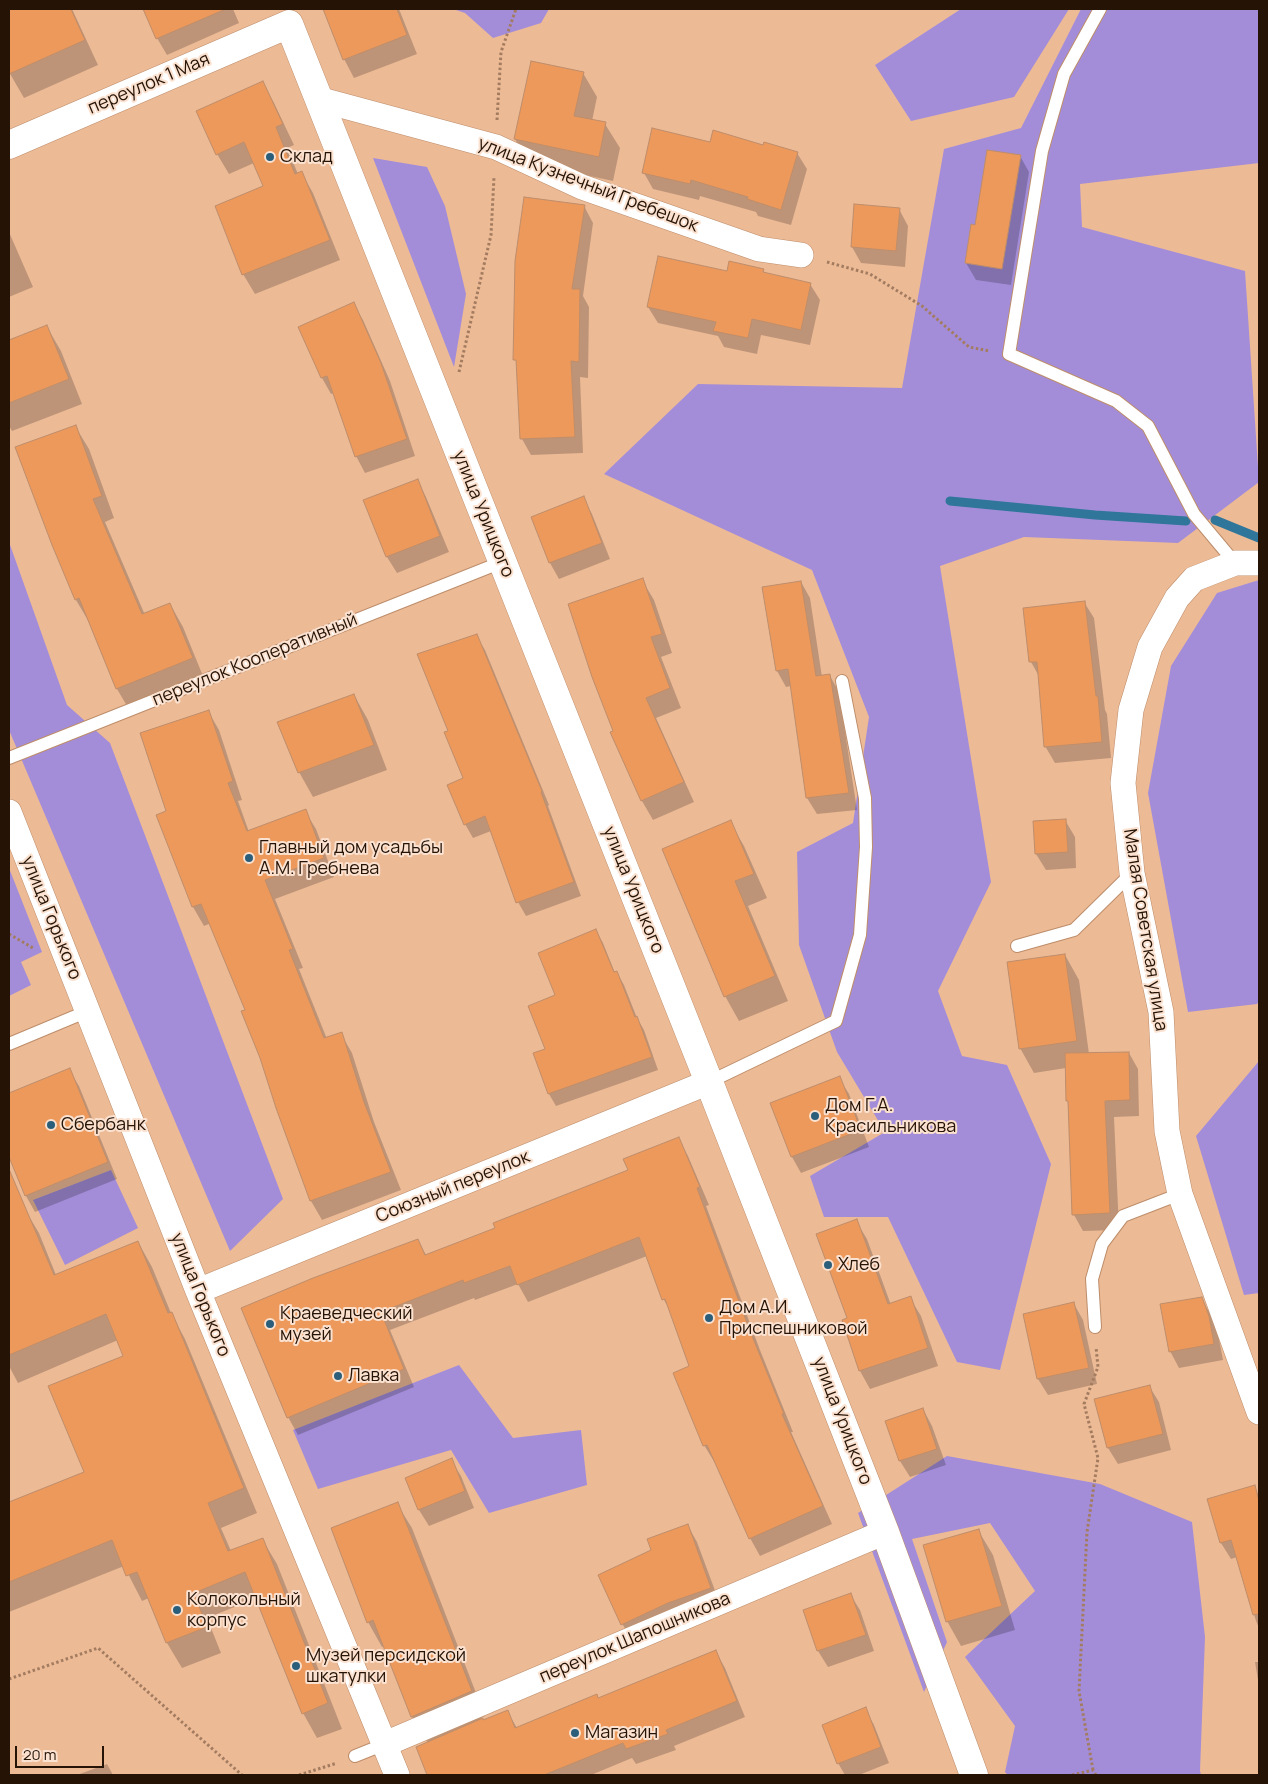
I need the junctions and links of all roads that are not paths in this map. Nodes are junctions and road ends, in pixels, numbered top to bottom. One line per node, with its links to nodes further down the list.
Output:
1 (1100, 9): 7 (lane)
2 (286, 16): 3 (main road, улица Урицкого); 4 (main road, переулок 1 Мая)
3 (318, 99): 5 (street, улица Кузнечный Гребешок); 6 (main road, улица Урицкого)
4 (9, 145)
5 (801, 254)
6 (502, 562): 9 (lane, переулок Кооперативный); 15 (main road, улица Урицкого)
7 (1247, 563): 11 (street, Малая Советская улица)
8 (842, 682): 15 (lane)
9 (9, 758)
10 (9, 812): 13 (street, улица Горького)
11 (1132, 873): 12 (lane); 16 (street, Малая Советская улица)
12 (1017, 946)
13 (88, 1011): 14 (lane); 17 (street, улица Горького)
14 (9, 1044)
15 (709, 1082): 17 (street, Союзный переулок); 20 (main road, улица Урицкого)
16 (1180, 1194): 18 (lane); 19 (street, Малая Советская улица)
17 (198, 1291): 21 (street, улица Горького)
18 (1095, 1327)
19 (1259, 1412)
20 (885, 1532): 21 (street, переулок Шапошникова); 24 (main road, улица Урицкого)
21 (385, 1744): 22 (lane); 23 (street, улица Горького)
22 (355, 1756)
23 (396, 1775)
24 (974, 1775)

